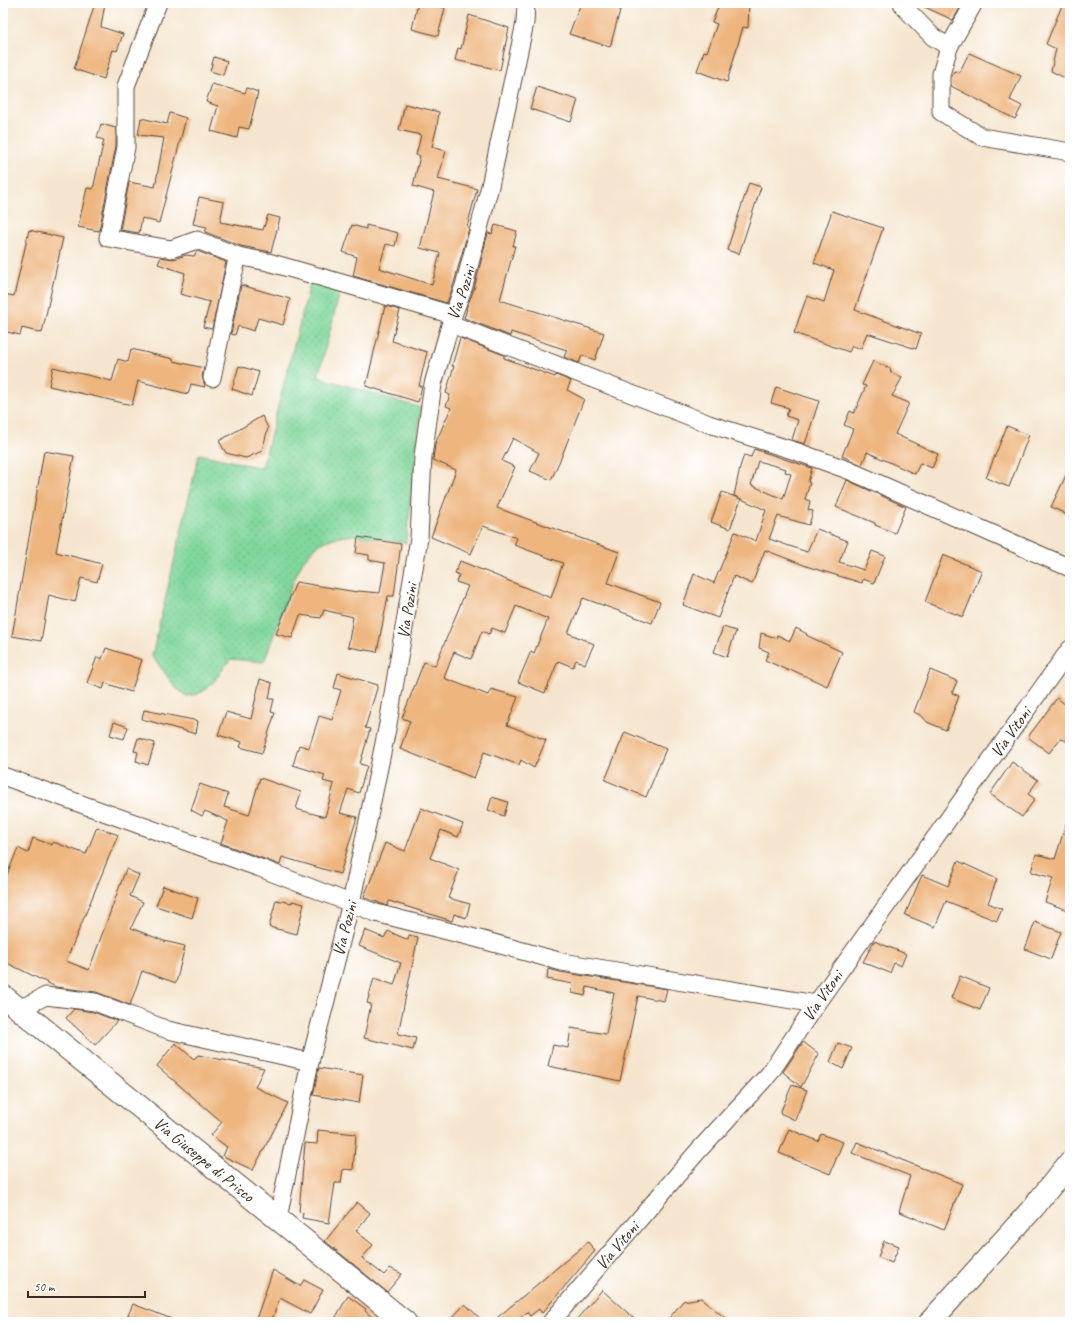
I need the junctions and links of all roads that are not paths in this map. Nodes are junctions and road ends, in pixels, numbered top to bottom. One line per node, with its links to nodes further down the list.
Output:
1 (158, 3): 7 (street)
2 (526, 3): 8 (street, Via Pozini)
3 (902, 3): 5 (street)
4 (974, 3): 5 (street)
5 (949, 47): 6 (street)
6 (1070, 152)
7 (238, 256): 8 (street); 9 (street)
8 (452, 319): 10 (street); 13 (street, Via Pozini)
9 (212, 378)
10 (1070, 568)
11 (1070, 649): 15 (street, Via Vitoni)
12 (3, 776): 13 (street)
13 (351, 903): 15 (street); 16 (street, Via Pozini)
14 (11, 1002): 16 (street); 18 (main road, Via Giuseppe di Prisco)
15 (816, 1004): 20 (street, Via Vitoni)
16 (310, 1062): 18 (street, Via Pozini)
17 (1070, 1162): 21 (main road)
18 (278, 1218): 19 (main road, Via Giuseppe di Prisco)
19 (405, 1322)
20 (551, 1322)
21 (930, 1322)

